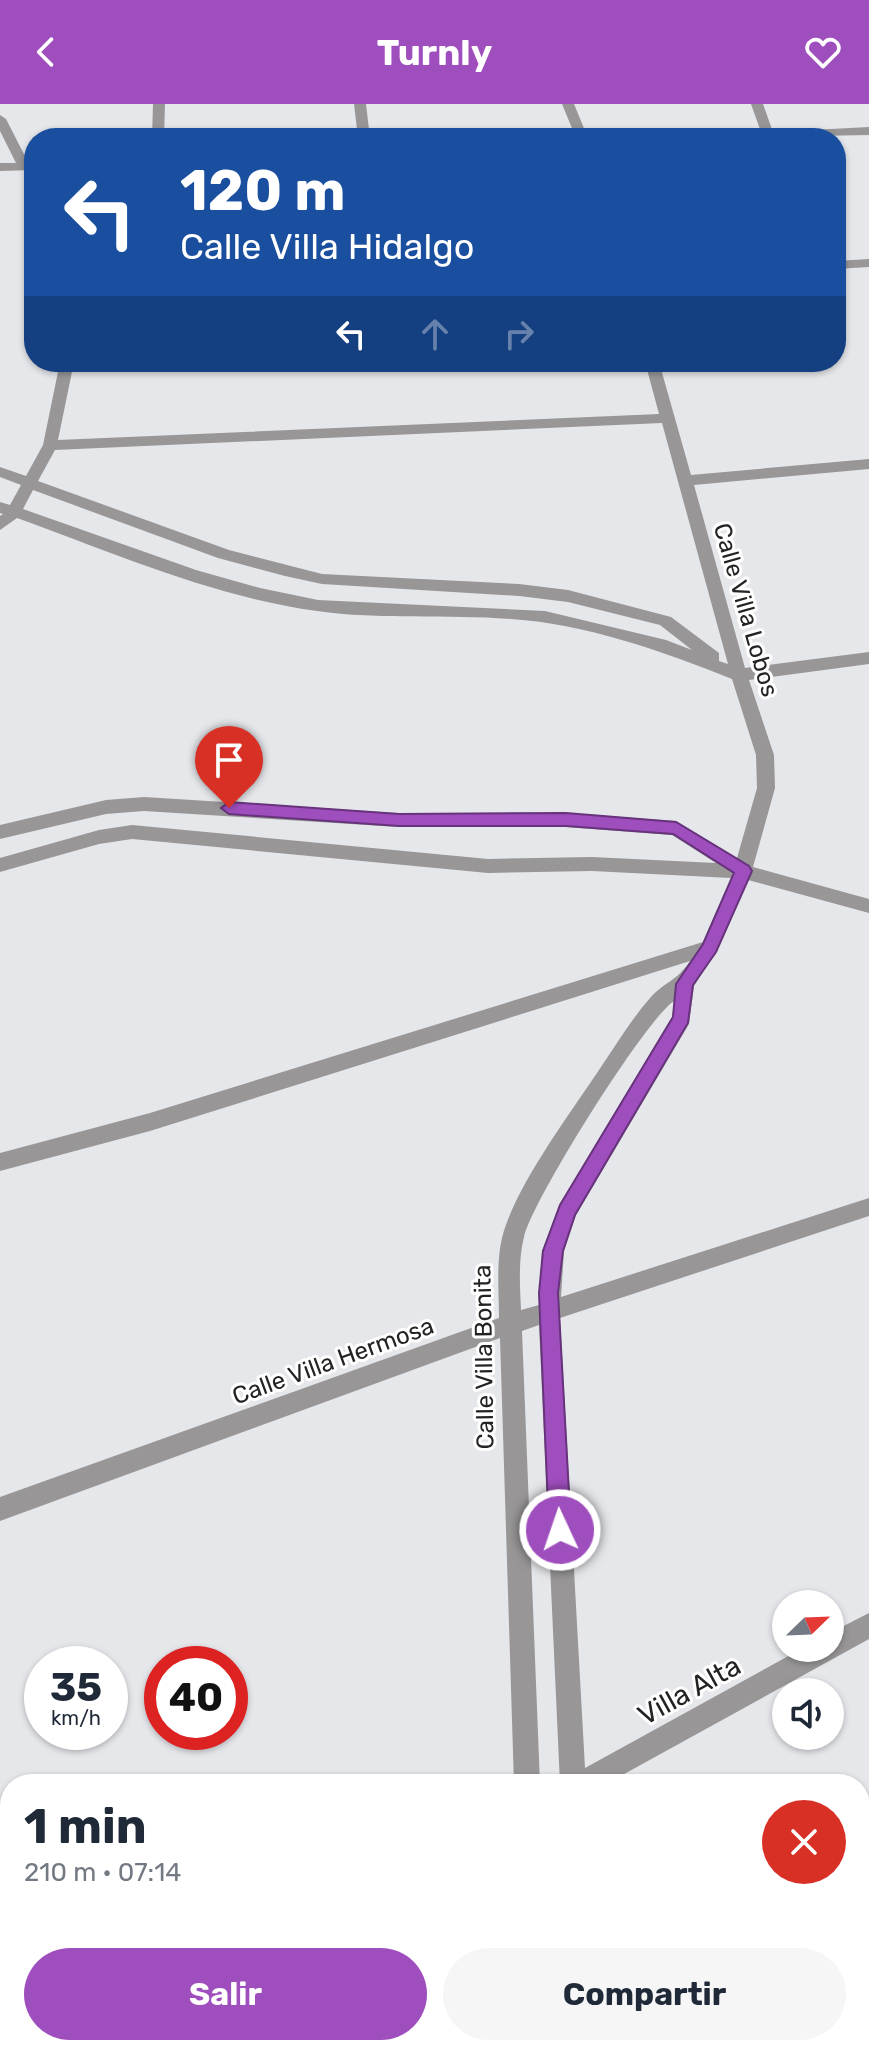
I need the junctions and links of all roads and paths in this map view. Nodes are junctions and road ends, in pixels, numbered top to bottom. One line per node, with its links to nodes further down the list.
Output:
1 (159, 104): 6 (street)
2 (360, 104): 7 (street)
3 (568, 104): 8 (street)
4 (757, 104): 9 (street)
5 (0, 119): 12 (street)
6 (158, 128)
7 (363, 128)
8 (578, 128)
9 (765, 128)
10 (869, 131): 11 (street)
11 (846, 132)
12 (24, 158)
13 (24, 166): 14 (street)
14 (0, 167)
15 (869, 263): 16 (street)
16 (846, 264)
17 (65, 372): 20 (street)
18 (654, 372): 19 (street, Calle Villa Lobos)
19 (666, 418): 20 (street); 23 (street, Calle Villa Lobos)
20 (50, 445): 24 (street)
21 (869, 464): 23 (street)
22 (0, 472): 24 (street)
23 (684, 481): 28 (street, Calle Villa Lobos)
24 (28, 485): 25 (street); 28 (street)
25 (7, 510): 26 (street); 28 (street)
26 (0, 525)
27 (869, 658): 28 (street)
28 (739, 675): 31 (street, Calle Villa Lobos)
29 (0, 832): 31 (street)
30 (0, 865): 31 (street)
31 (743, 871): 32 (street); 33 (street, Calle Villa Bonita)
32 (869, 906)
33 (710, 947): 34 (street, Calle Villa Bonita); 35 (street)
34 (685, 984): 37 (street, Calle Villa Bonita); 38 (street, Calle Villa Bonita)
35 (0, 1162)
36 (869, 1207): 37 (street, Calle Villa Hermosa)
37 (549, 1313): 38 (street, Calle Villa Hermosa); 44 (street, Calle Villa Bonita)
38 (511, 1324): 39 (street, Calle Villa Hermosa); 43 (street, Calle Villa Bonita)
39 (0, 1509)
40 (869, 1625): 41 (street, Villa Alta)
41 (844, 1639)
42 (802, 1662): 45 (street, Villa Alta)
43 (527, 1774)
44 (572, 1774)
45 (599, 1774)

